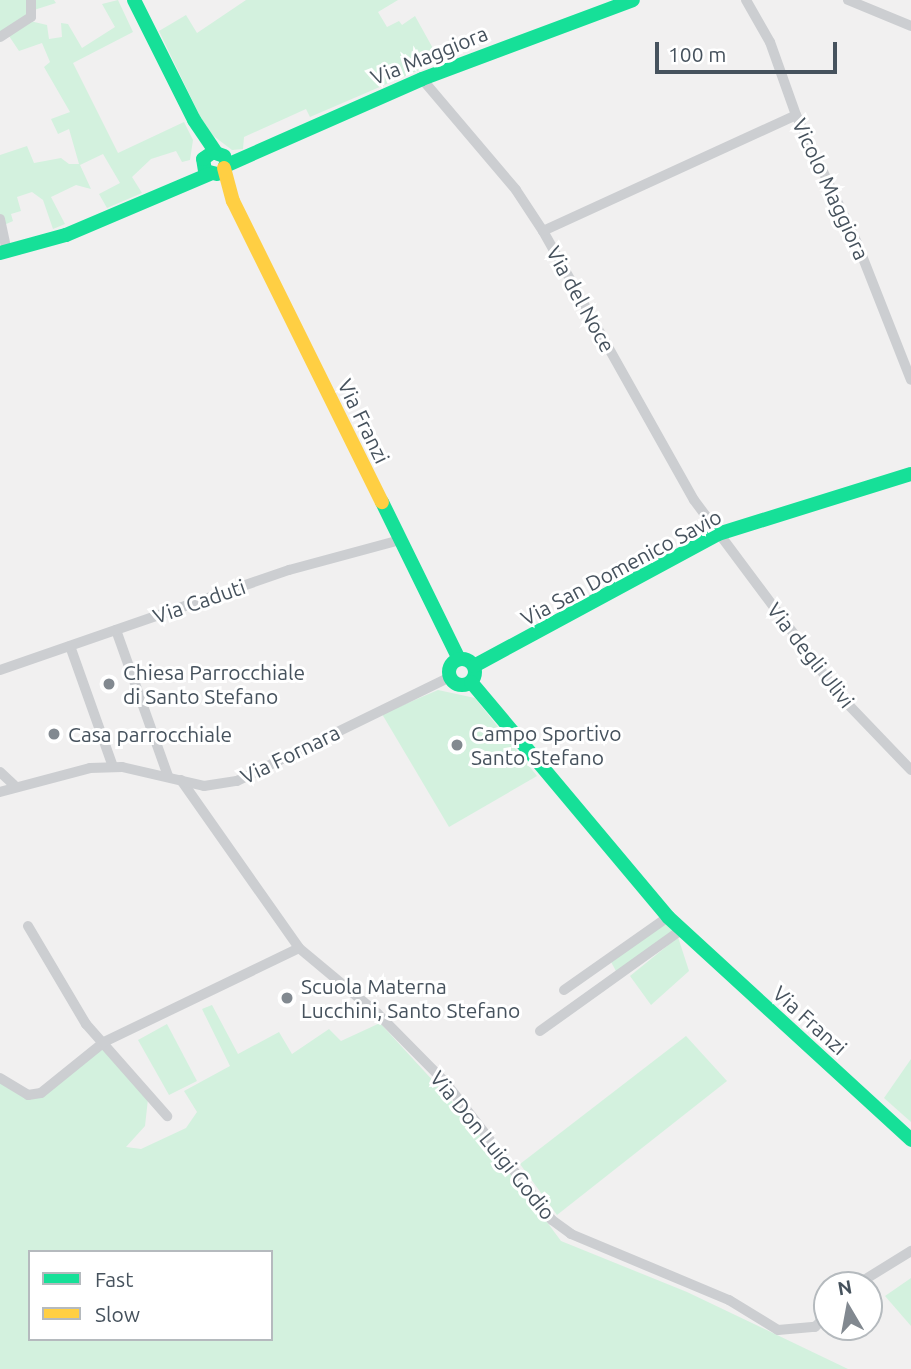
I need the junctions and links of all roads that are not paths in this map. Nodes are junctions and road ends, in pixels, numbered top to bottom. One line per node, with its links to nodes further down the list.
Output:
1 (31, 0): 7 (street)
2 (134, 0): 10 (main road, Via Franzi)
3 (634, 0): 8 (main road, Via Maggiora)
4 (746, 0): 9 (street, Vicolo Maggiora)
5 (848, 0): 6 (street)
6 (911, 26)
7 (0, 37)
8 (422, 79): 10 (main road, Via Maggiora); 12 (street, Via del Noce)
9 (796, 115): 12 (street); 14 (street, Vicolo Maggiora)
10 (215, 164): 13 (main road); 17 (main road, Via Franzi)
11 (0, 219): 13 (street)
12 (543, 231): 16 (street, Via del Noce)
13 (3, 252)
14 (911, 380)
15 (911, 474): 16 (main road, Via San Domenico Savio)
16 (718, 534): 21 (main road, Via San Domenico Savio); 26 (street, Via degli Ulivi)
17 (400, 540): 18 (street, Via Caduti); 20 (main road, Via Franzi)
18 (116, 631): 19 (street, Via Caduti); 28 (street)
19 (70, 646): 22 (street, Via Caduti); 25 (street)
20 (459, 659): 21 (main road); 23 (main road)
21 (474, 666): 24 (main road)
22 (0, 670)
23 (450, 677): 24 (main road); 29 (street, Via Fornara)
24 (471, 682): 32 (main road, Via Franzi)
25 (113, 767): 28 (street, Via Fornara); 30 (street, Via Fornara)
26 (911, 770)
27 (0, 772): 30 (street)
28 (168, 776): 29 (street, Via Fornara)
29 (181, 780): 35 (street, Via Don Luigi Godio)
30 (14, 785): 31 (street, Via Fornara)
31 (0, 792)
32 (668, 916): 34 (main road, Via Franzi); 36 (street)
33 (28, 926): 38 (street)
34 (681, 930): 37 (street); 41 (main road, Via Franzi)
35 (299, 948): 38 (street); 44 (street, Via Don Luigi Godio)
36 (564, 990)
37 (541, 1031)
38 (104, 1042): 39 (street); 40 (street)
39 (0, 1078)
40 (167, 1116)
41 (911, 1140)
42 (911, 1251): 43 (street)
43 (879, 1271)
44 (813, 1327)

